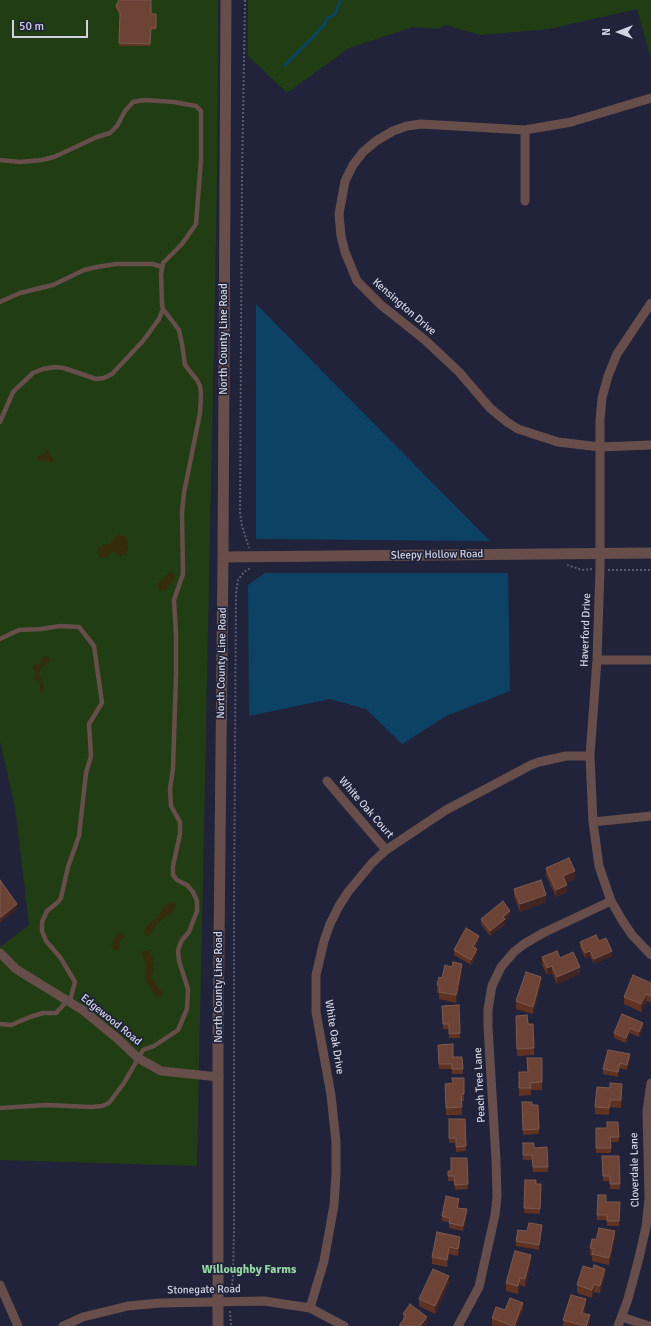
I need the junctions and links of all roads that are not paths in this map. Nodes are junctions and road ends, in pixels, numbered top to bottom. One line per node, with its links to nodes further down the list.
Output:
1 (226, 0): 15 (street, North County Line Road)
2 (651, 98): 3 (street, Kensington Drive)
3 (525, 130): 5 (street); 12 (street, Kensington Drive)
4 (0, 160): 6 (lane)
5 (525, 201)
6 (162, 268): 7 (lane); 9 (lane)
7 (0, 302)
8 (651, 303): 12 (street, Haverford Drive)
9 (163, 309): 10 (lane); 29 (lane)
10 (0, 422)
11 (651, 445): 12 (street, Kensington Drive)
12 (600, 447): 13 (street, Haverford Drive)
13 (600, 553): 14 (street, Sleepy Hollow Road); 15 (street, Sleepy Hollow Road); 17 (street, Haverford Drive)
14 (651, 553)
15 (223, 557): 30 (street, North County Line Road)
16 (0, 639): 27 (lane)
17 (597, 660): 18 (street); 19 (street, Haverford Drive)
18 (651, 660)
19 (590, 756): 22 (street, Haverford Drive); 23 (street, White Oak Drive)
20 (327, 781): 23 (street, White Oak Court)
21 (651, 816): 22 (street)
22 (593, 822): 24 (street, Haverford Drive)
23 (386, 850): 36 (street, White Oak Drive)
24 (612, 902): 26 (street, Haverford Drive); 43 (street, Peach Tree Lane)
25 (0, 953): 27 (street, Edgewood Road)
26 (651, 955)
27 (67, 1001): 28 (lane); 29 (street, Edgewood Road)
28 (0, 1024)
29 (138, 1058): 30 (street, Edgewood Road); 32 (lane)
30 (219, 1077): 35 (street, North County Line Road)
31 (651, 1083): 33 (street, Cloverdale Lane)
32 (0, 1108)
33 (650, 1180): 37 (street, Cloverdale Lane)
34 (0, 1284): 39 (street)
35 (219, 1301): 36 (street, Stonegate Road); 38 (street, Stonegate Road); 41 (street, North County Line Road)
36 (310, 1308): 42 (street, Stonegate Road)
37 (622, 1316): 44 (street, Cloverdale Lane); 45 (street)
38 (84, 1322): 40 (street, Stonegate Road)
39 (18, 1326)
40 (63, 1326)
41 (218, 1326)
42 (344, 1326)
43 (458, 1326)
44 (618, 1326)
45 (649, 1326)

